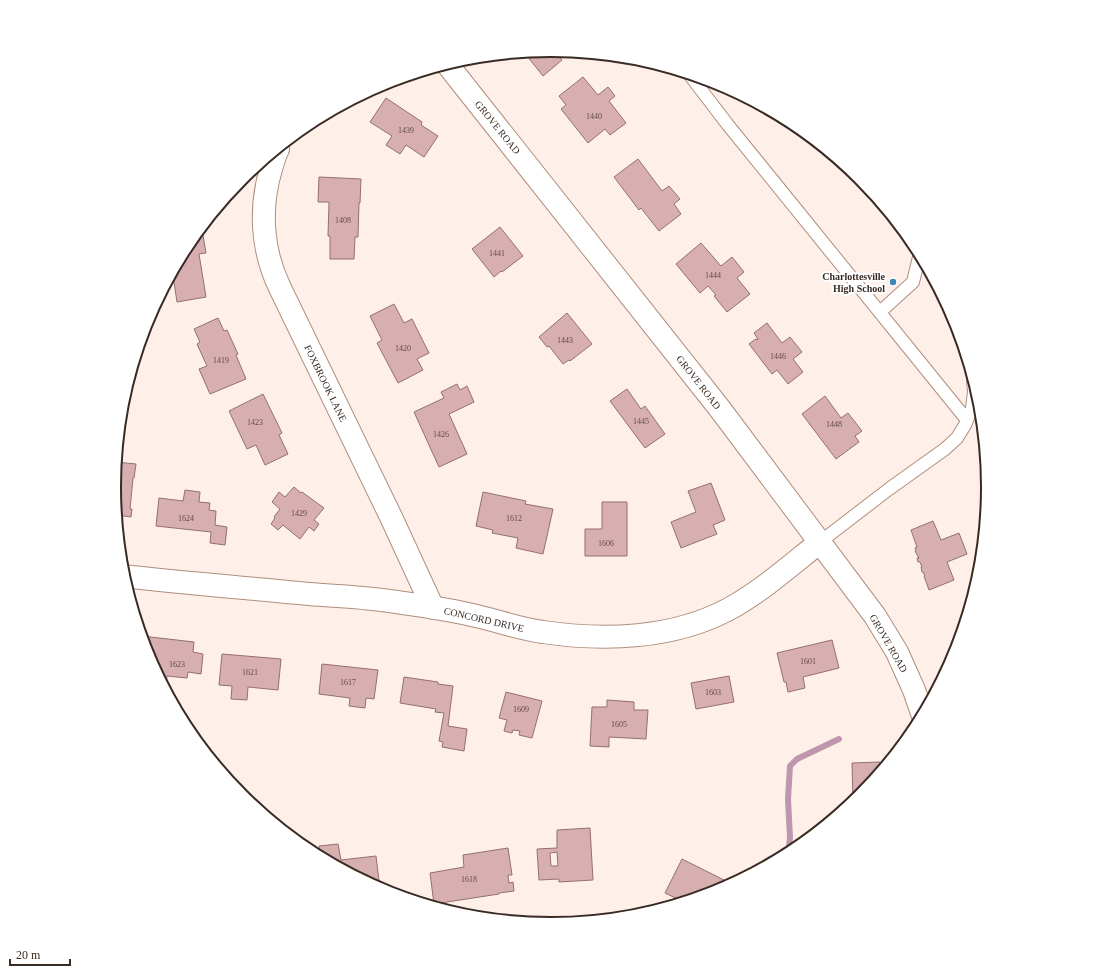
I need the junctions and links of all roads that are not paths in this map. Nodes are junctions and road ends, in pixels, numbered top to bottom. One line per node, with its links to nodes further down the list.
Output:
1 (451, 69): 8 (street, GROVE ROAD)
2 (695, 82): 5 (lane)
3 (275, 158): 10 (street, FOXBROOK LANE)
4 (918, 262): 5 (lane)
5 (880, 312): 7 (lane)
6 (973, 400): 7 (lane)
7 (967, 420): 8 (lane)
8 (820, 542): 10 (street, CONCORD DRIVE); 11 (street, GROVE ROAD)
9 (130, 577): 10 (street, CONCORD DRIVE)
10 (433, 608)
11 (920, 709)

